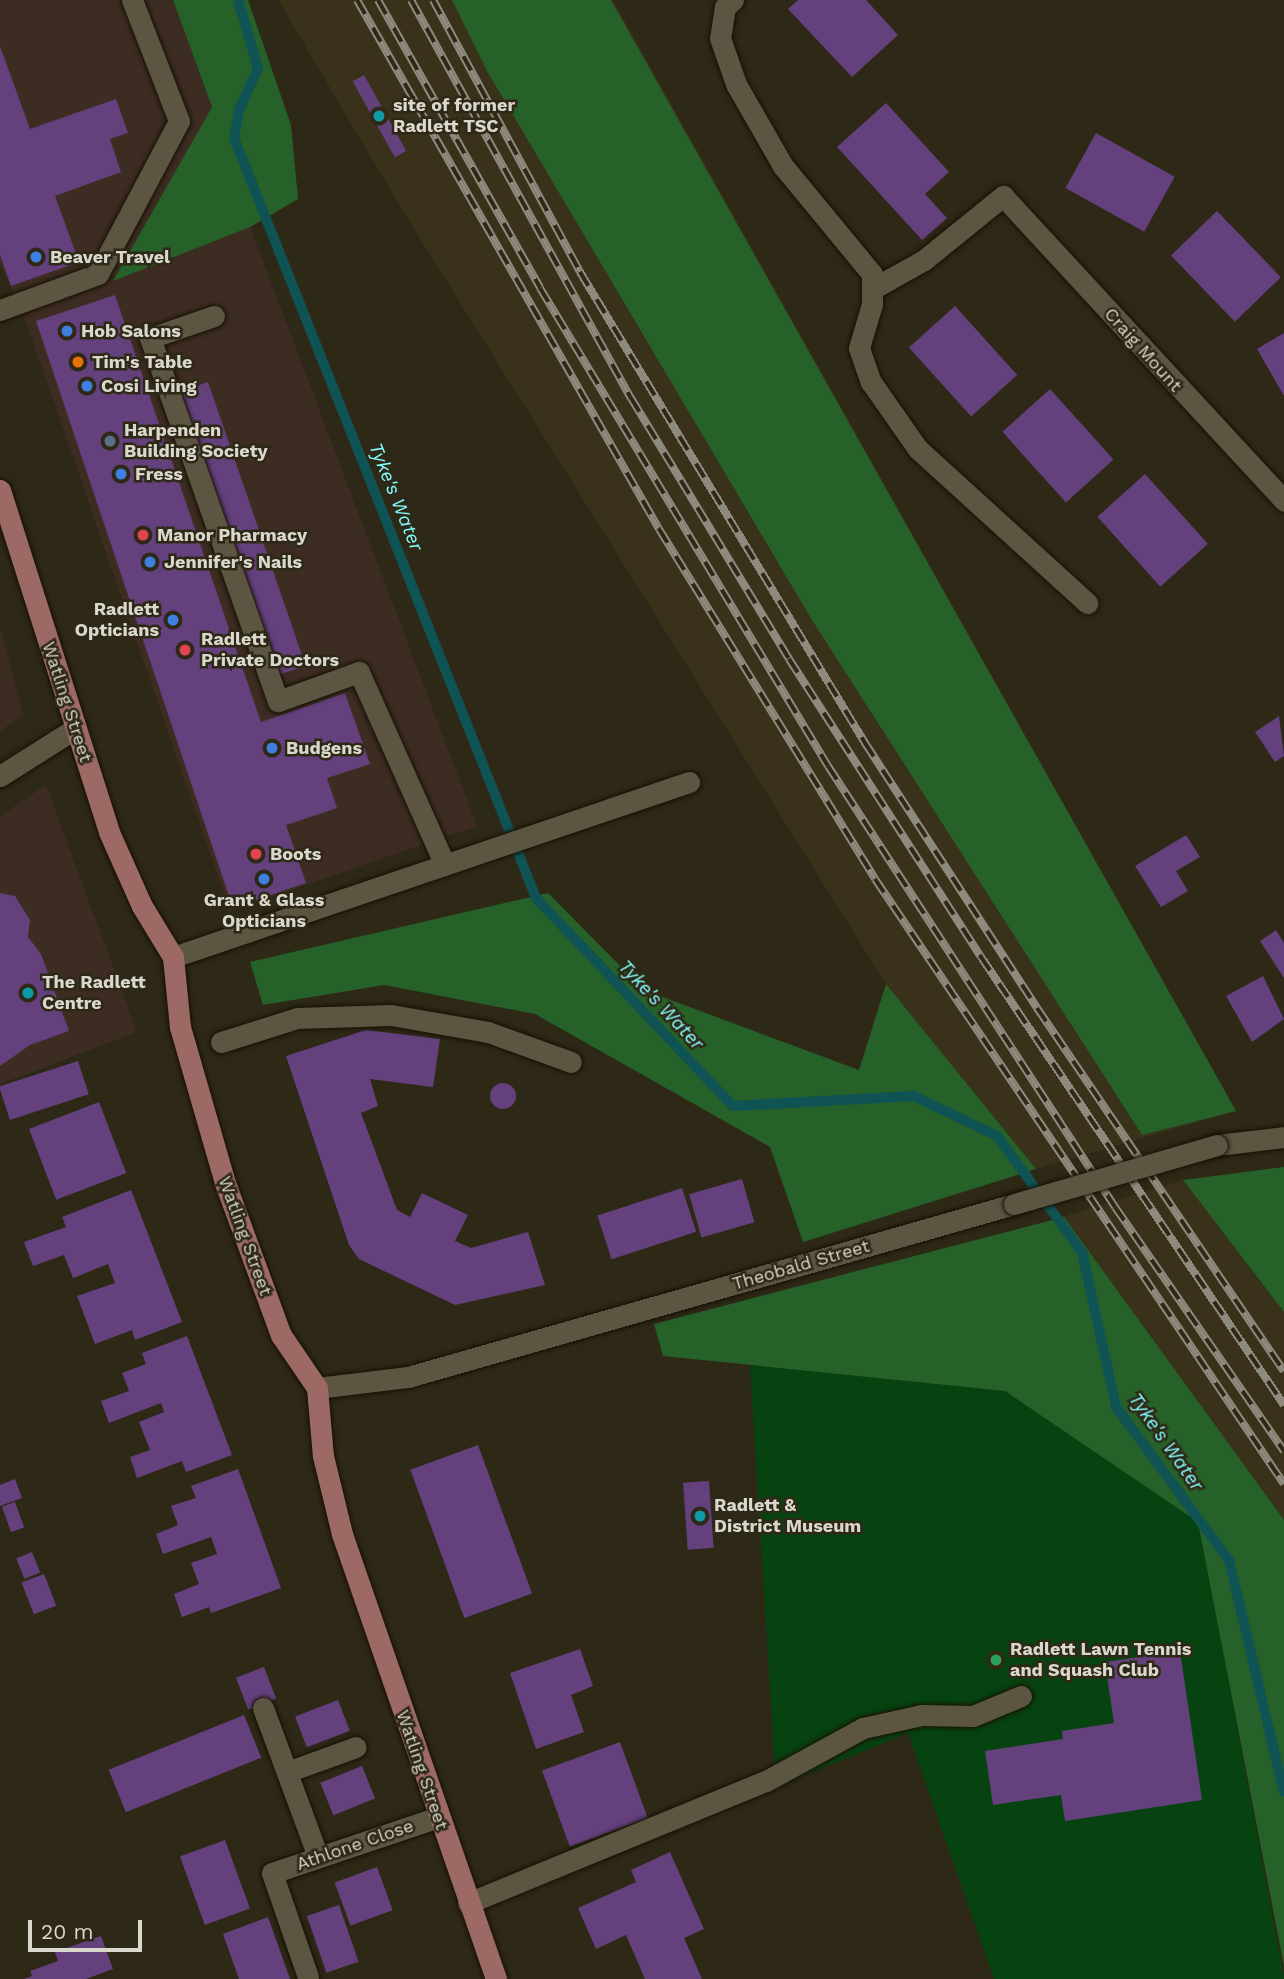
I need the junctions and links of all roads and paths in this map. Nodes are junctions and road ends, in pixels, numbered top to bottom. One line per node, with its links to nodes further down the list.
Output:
1 (132, 0): 4 (street)
2 (733, 0): 3 (street)
3 (874, 288): 7 (street, Craig Mount); 8 (street)
4 (0, 310)
5 (214, 316): 12 (street)
6 (0, 492): 9 (main road, Watling Street)
7 (1284, 501)
8 (1087, 603)
9 (76, 728): 10 (street); 13 (main road, Watling Street)
10 (0, 776)
11 (689, 782): 12 (street)
12 (445, 865): 13 (street)
13 (173, 957): 17 (main road, Watling Street)
14 (221, 1042): 15 (street)
15 (571, 1062)
16 (1284, 1137): 17 (street, Theobald Street, bridge)
17 (317, 1388): 22 (main road, Watling Street)
18 (1021, 1696): 24 (street)
19 (263, 1708): 21 (street)
20 (356, 1747): 21 (street)
21 (287, 1772): 23 (street)
22 (438, 1816): 23 (street, Athlone Close); 24 (main road, Watling Street)
23 (318, 1857): 25 (street, Athlone Close)
24 (468, 1903): 26 (main road, Watling Street)
25 (307, 1977)
26 (496, 1979)

